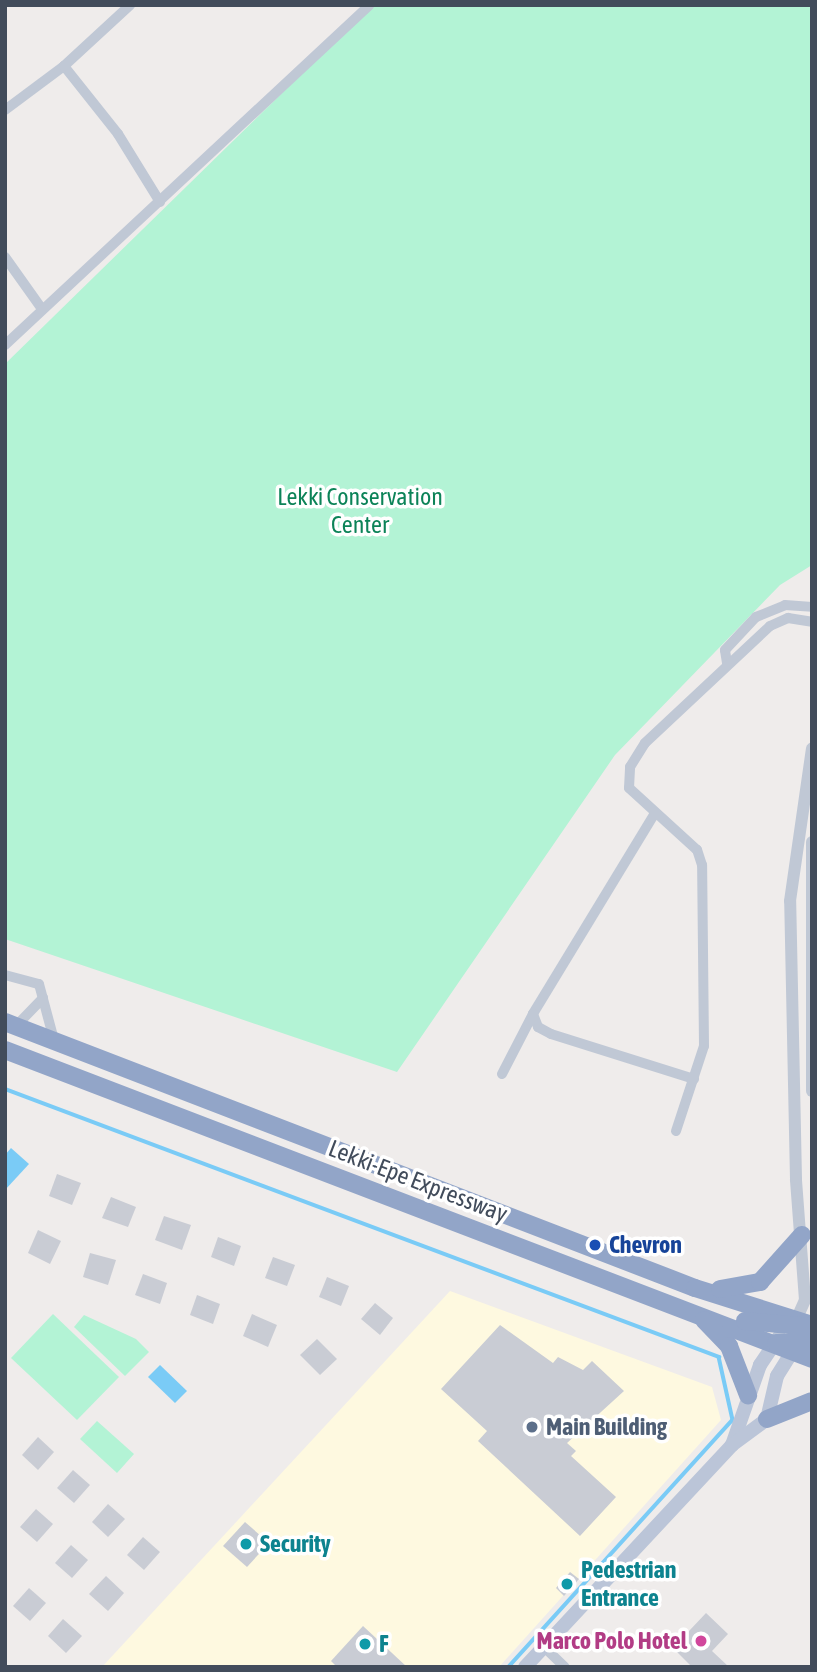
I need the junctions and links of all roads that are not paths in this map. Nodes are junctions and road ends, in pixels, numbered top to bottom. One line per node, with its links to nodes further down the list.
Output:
1 (130, 5): 3 (street)
2 (369, 5): 5 (street)
3 (64, 66): 4 (street); 5 (street)
4 (5, 110)
5 (160, 202): 7 (street)
6 (5, 257): 7 (street)
7 (42, 309): 8 (street)
8 (5, 345)
9 (812, 607): 11 (street)
10 (812, 622): 11 (street)
11 (727, 663): 13 (street)
12 (812, 749): 25 (street)
13 (654, 813): 17 (street); 22 (street)
14 (812, 842): 23 (street)
15 (5, 975): 16 (street)
16 (43, 997): 18 (street); 19 (street)
17 (533, 1014): 21 (street); 22 (street)
18 (11, 1024): 19 (highway, Lekki-Epe Expressway)
19 (54, 1040): 27 (highway, Lekki-Epe Expressway)
20 (5, 1049): 26 (highway, Lekki-Epe Expressway)
21 (502, 1074)
22 (694, 1079): 24 (street)
23 (812, 1091)
24 (676, 1131)
25 (802, 1236): 27 (highway); 29 (street)
26 (602, 1277): 28 (highway, Lekki-Epe Expressway); 29 (highway)
27 (695, 1288): 29 (highway, Lekki-Epe Expressway)
28 (695, 1313): 29 (highway, Lekki-Epe Expressway); 31 (highway)
29 (799, 1334): 30 (highway, Lekki-Epe Expressway); 31 (main road); 33 (main road)
30 (812, 1359)
31 (748, 1395): 34 (main road)
32 (812, 1401): 33 (highway)
33 (767, 1419): 34 (main road)
34 (732, 1445): 35 (main road)
35 (543, 1646): 36 (main road); 37 (street)
36 (525, 1667)
37 (565, 1667)

